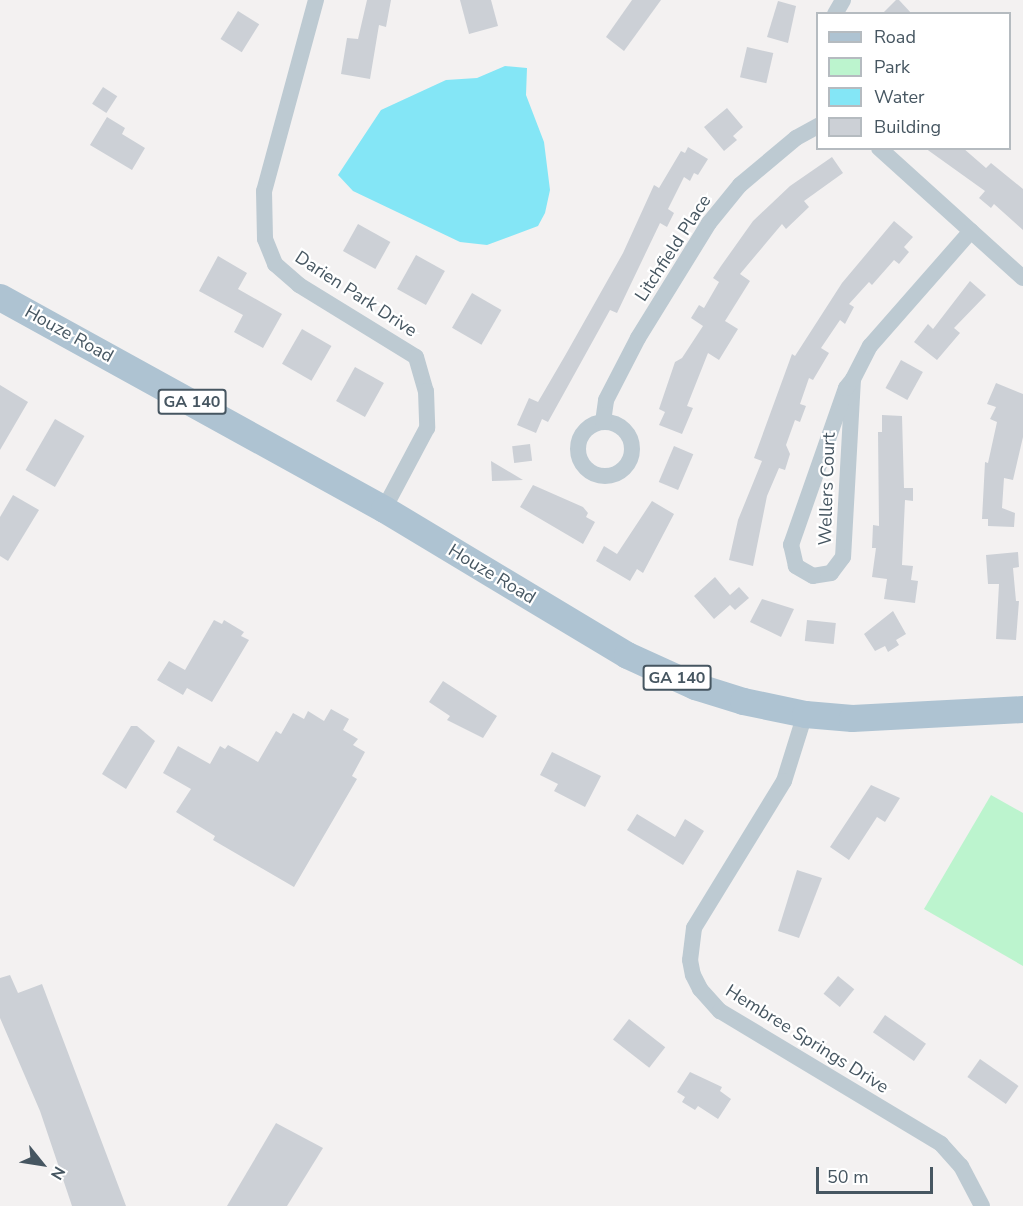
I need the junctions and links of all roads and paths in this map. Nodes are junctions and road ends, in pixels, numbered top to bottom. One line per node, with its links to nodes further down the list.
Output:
1 (316, 0): 9 (street, Darien Park Drive)
2 (816, 127): 8 (street, Litchfield Place)
3 (881, 150): 4 (street)
4 (971, 231): 5 (street); 7 (street, Wellers Court)
5 (1023, 278)
6 (0, 297): 9 (main road, Houze Road / GA 140)
7 (853, 379): 7 (street, Wellers Court)
8 (603, 422)
9 (384, 509): 11 (main road, Houze Road / GA 140)
10 (1023, 709): 11 (main road, Houze Road / GA 140)
11 (805, 714): 12 (street, Hembree Springs Drive)
12 (982, 1206)

